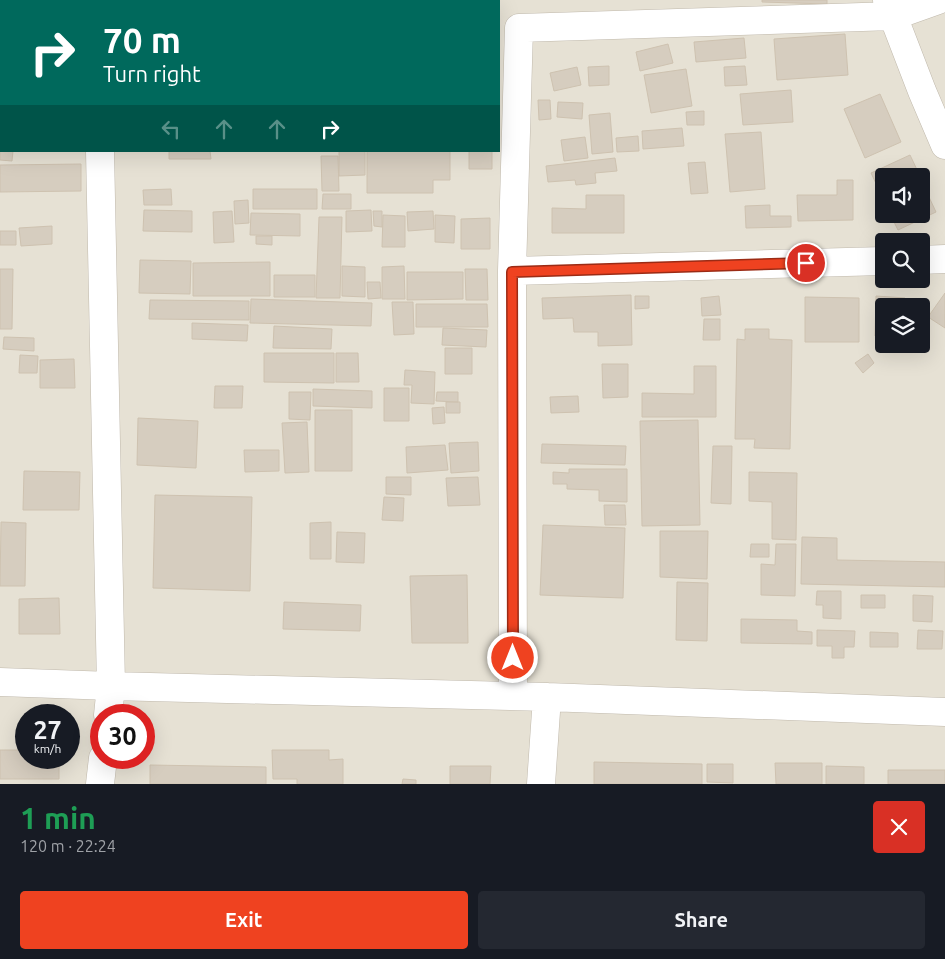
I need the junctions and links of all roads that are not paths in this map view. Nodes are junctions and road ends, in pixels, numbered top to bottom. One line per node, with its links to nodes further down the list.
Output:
1 (938, 0): 2 (street)
2 (890, 8): 3 (street); 8 (street)
3 (945, 145)
4 (100, 152): 10 (street)
5 (945, 259): 6 (street)
6 (930, 260)
7 (875, 261): 8 (street)
8 (512, 272): 11 (street)
9 (0, 682): 10 (street)
10 (111, 686): 11 (street); 13 (street)
11 (513, 696): 12 (street)
12 (547, 697): 14 (street); 17 (street)
13 (109, 704)
14 (945, 712)
15 (102, 769): 16 (street)
16 (100, 784)
17 (542, 784)

